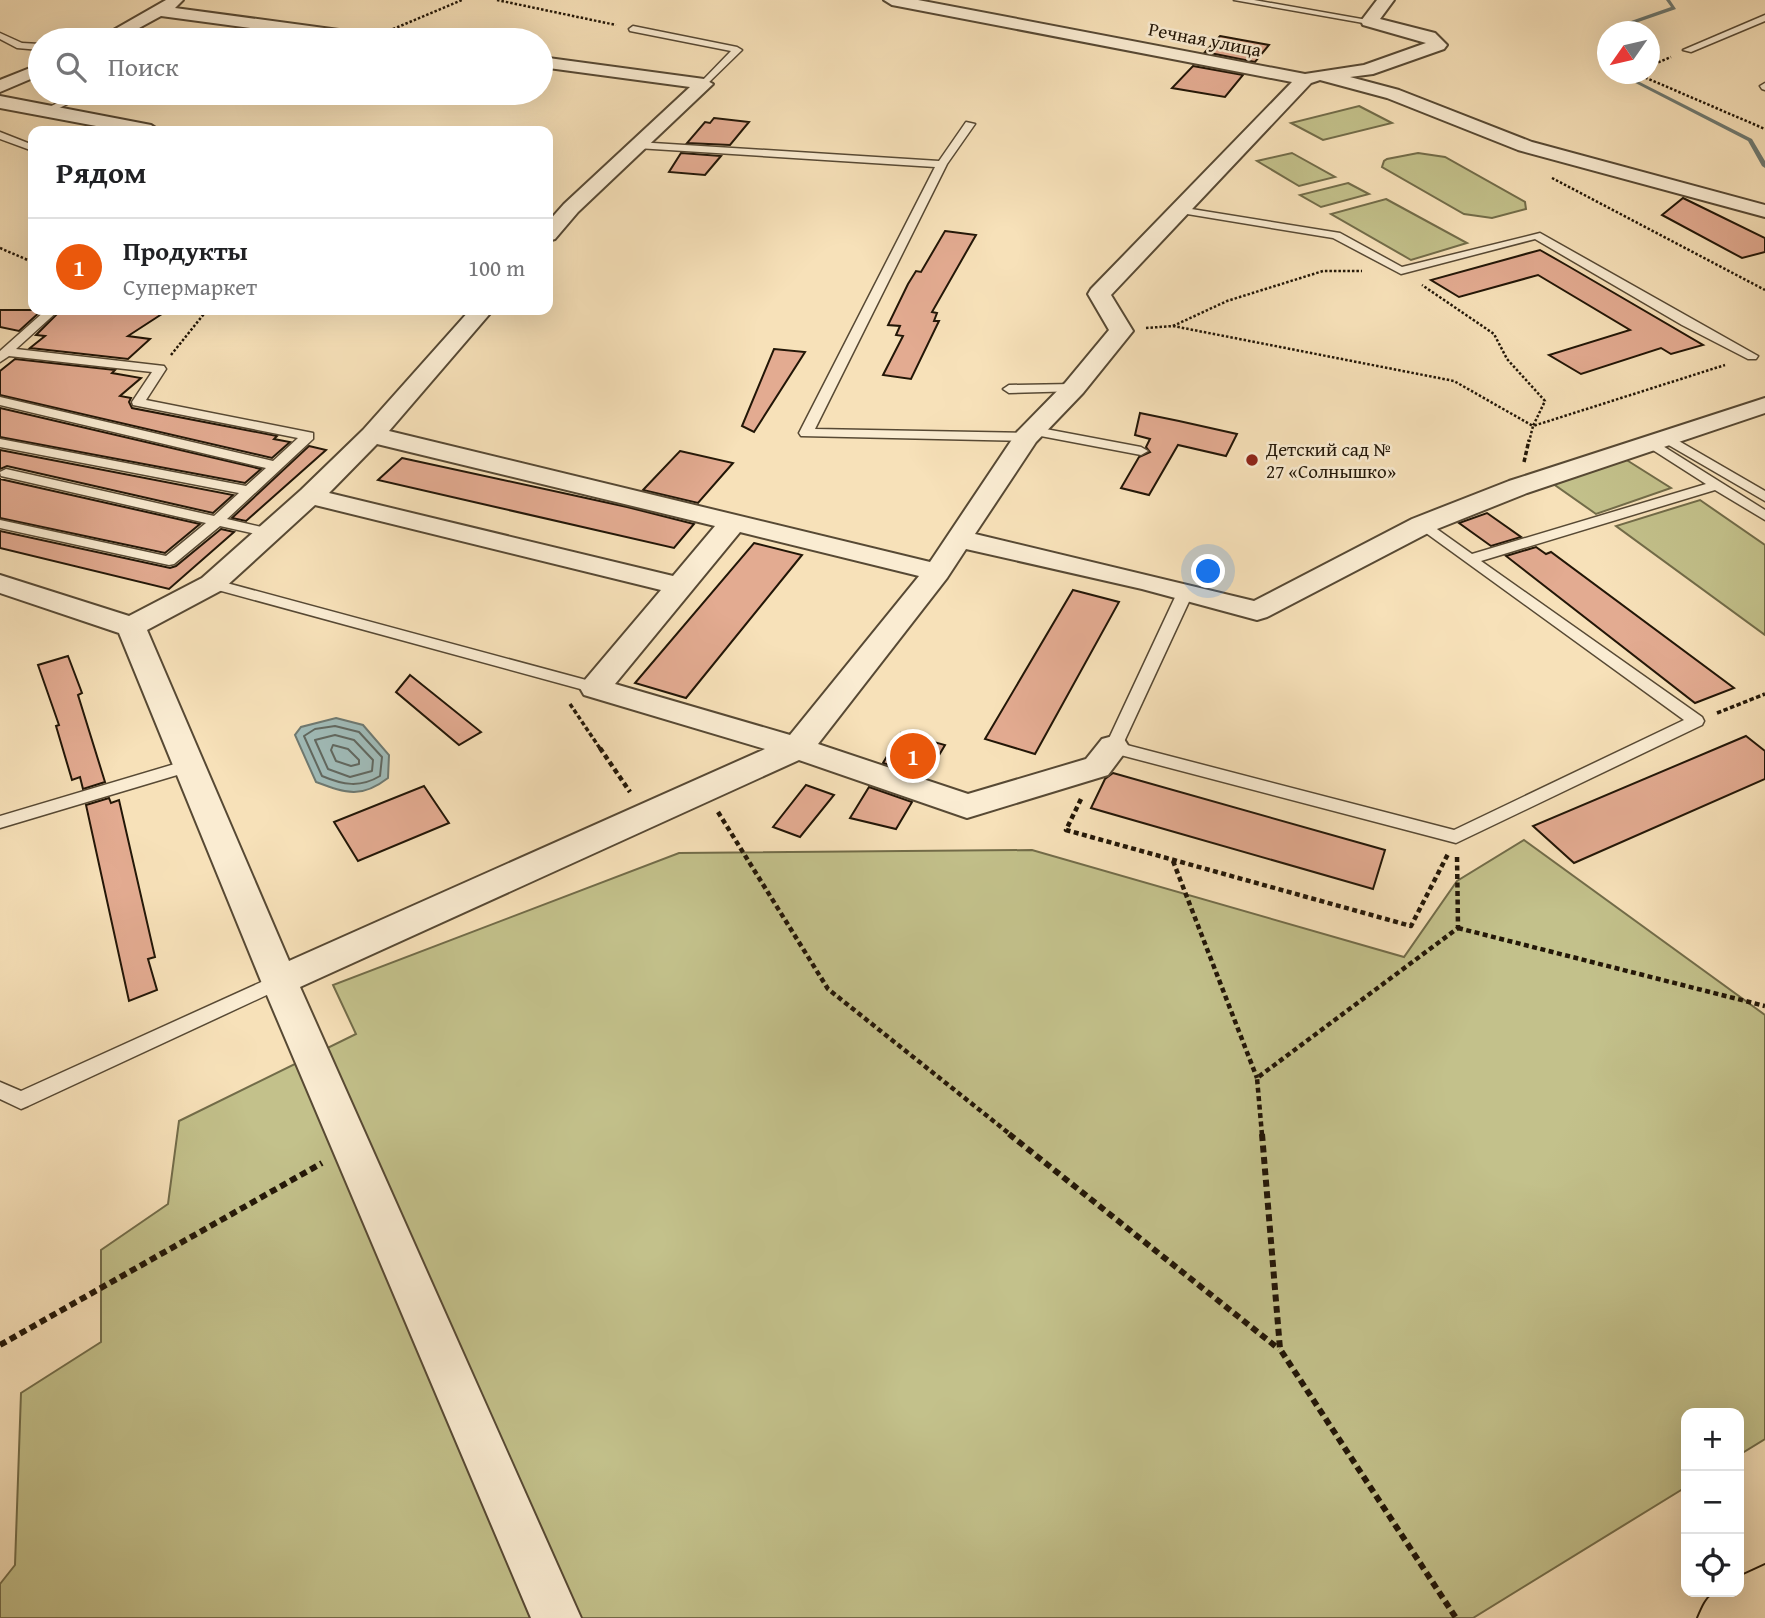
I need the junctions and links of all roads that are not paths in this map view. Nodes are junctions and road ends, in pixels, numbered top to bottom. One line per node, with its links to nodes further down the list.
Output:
1 (177, 0): 5 (street)
2 (892, 0): 16 (street, Речная улица)
3 (1238, 0): 7 (lane)
4 (1386, 0): 7 (street)
5 (160, 11): 8 (street); 9 (street)
6 (1765, 19): 13 (lane)
7 (1368, 21): 16 (street)
8 (128, 28)
9 (304, 28)
10 (633, 29): 17 (lane)
11 (0, 36): 12 (lane)
12 (28, 46)
13 (1688, 50)
14 (553, 64): 17 (street)
15 (28, 74): 18 (street)
16 (1312, 77): 30 (street); 31 (street)
17 (704, 85): 25 (street)
18 (0, 87)
19 (0, 102): 21 (street)
20 (59, 105): 21 (lane)
21 (46, 111): 23 (street)
22 (970, 124): 27 (lane)
23 (125, 126)
24 (0, 135): 26 (lane)
25 (637, 145): 27 (lane); 29 (street)
26 (28, 146)
27 (942, 164): 41 (lane)
28 (553, 205): 29 (street)
29 (571, 208): 32 (street)
30 (1179, 210): 36 (lane); 37 (street)
31 (1765, 211)
32 (553, 229)
33 (47, 315): 35 (lane)
34 (478, 315): 42 (street)
35 (3, 355): 46 (lane)
36 (1752, 356)
37 (1074, 387): 38 (lane); 41 (street)
38 (1009, 389)
39 (0, 401): 46 (lane)
40 (1765, 405): 43 (street)
41 (1031, 434): 45 (lane); 58 (street)
42 (372, 435): 50 (street); 55 (street)
43 (1657, 440): 48 (lane); 51 (lane); 56 (street)
44 (0, 443): 49 (lane)
45 (1141, 451)
46 (277, 466): 49 (lane)
47 (6, 473): 53 (lane)
48 (1717, 485): 52 (lane); 59 (lane)
49 (249, 491): 53 (lane)
50 (310, 496): 57 (street); 63 (street)
51 (1765, 497)
52 (1765, 516)
53 (217, 521): 54 (lane); 57 (lane)
54 (0, 524)
55 (732, 524): 60 (street); 63 (street)
56 (1422, 525): 59 (lane); 64 (street)
57 (269, 533): 62 (street)
58 (959, 539): 60 (street); 64 (street)
59 (1471, 559): 68 (lane)
60 (937, 572): 67 (street)
61 (0, 584): 65 (street)
62 (212, 584): 65 (street); 66 (lane)
63 (680, 586): 66 (street)
64 (1185, 593): 68 (lane)
65 (131, 626): 69 (street)
66 (595, 688): 67 (street)
67 (797, 748): 68 (street); 71 (street)
68 (1105, 757)
69 (188, 766): 70 (lane); 71 (street)
70 (0, 822)
71 (279, 981): 72 (lane); 74 (street)
72 (0, 1090)
73 (1765, 1594): 75 (main road)
74 (556, 1618)
75 (1727, 1618)

